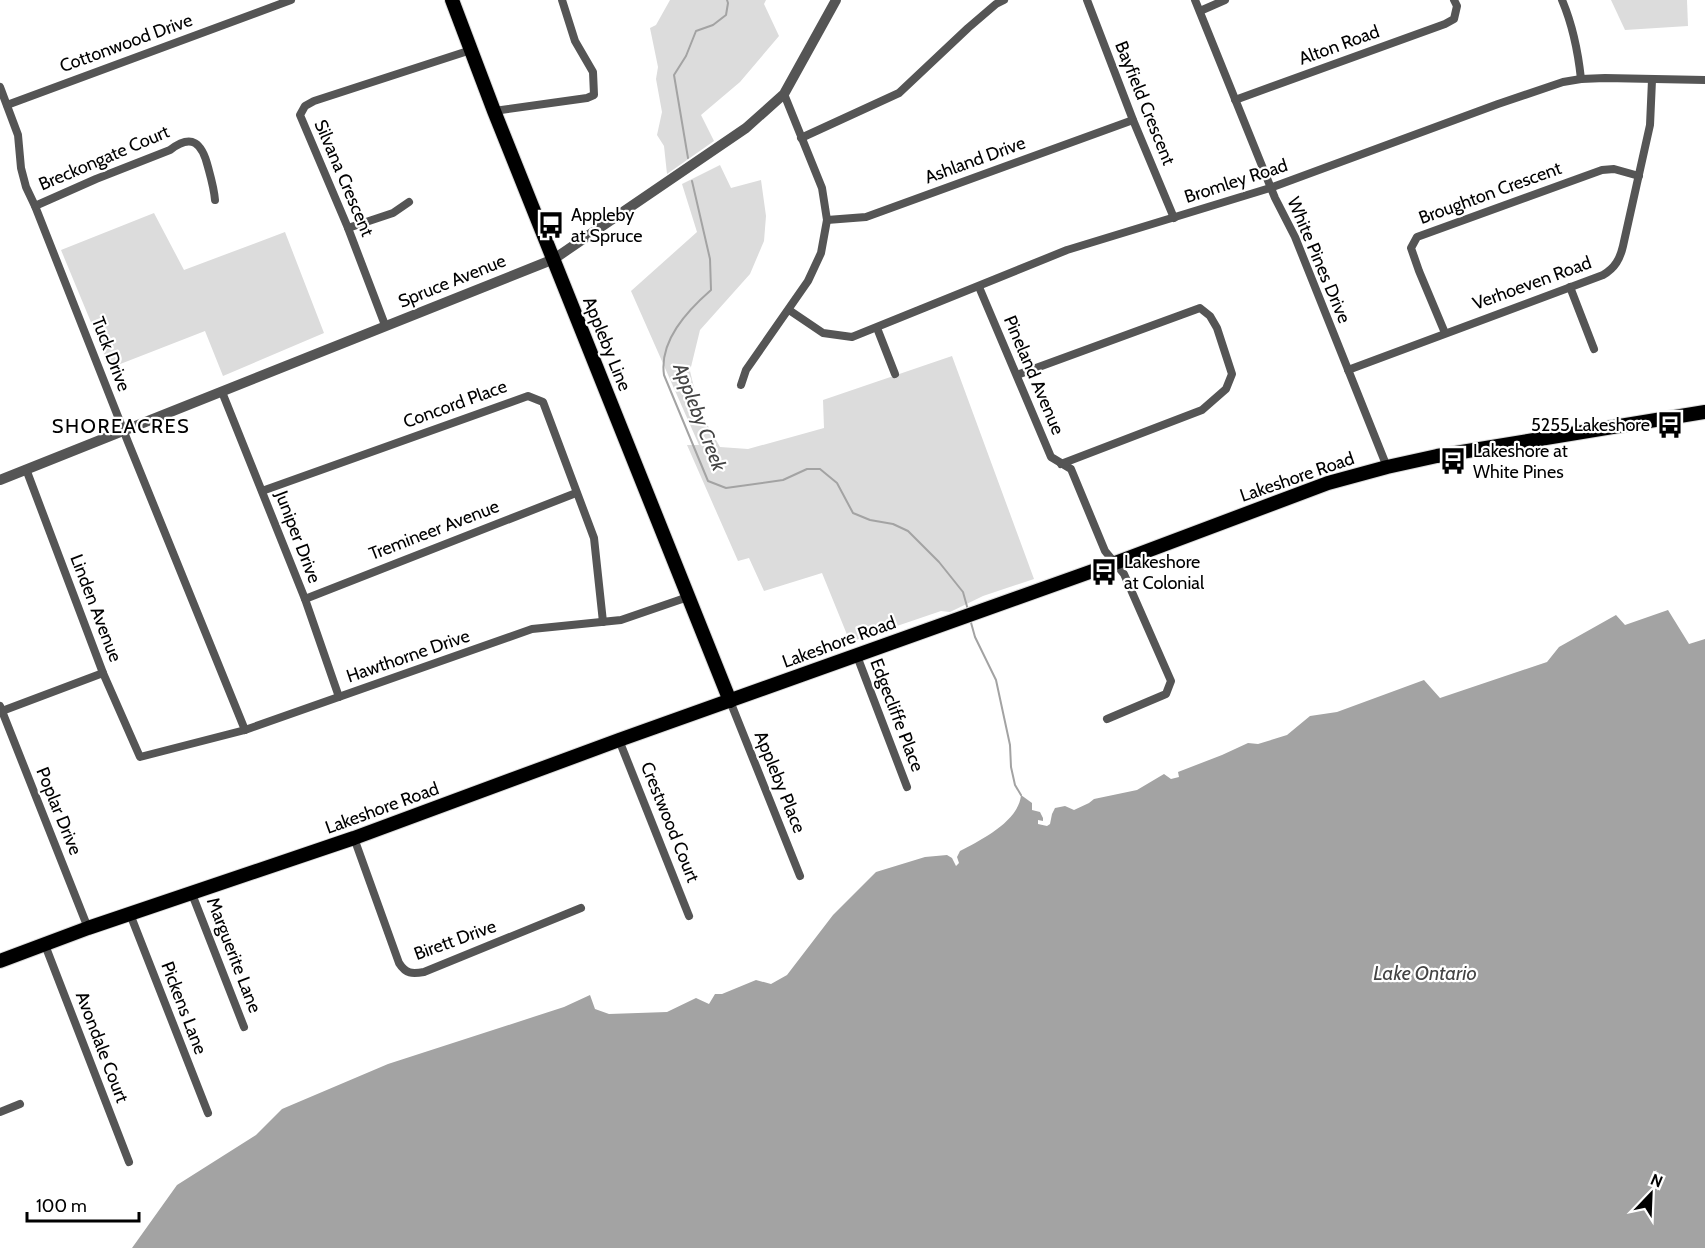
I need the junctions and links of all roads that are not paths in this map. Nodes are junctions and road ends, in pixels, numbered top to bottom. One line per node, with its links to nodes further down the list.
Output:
1 (291, 0): 19 (street, Cottonwood Drive)
2 (452, 0): 12 (main road, Appleby Line)
3 (562, 0): 20 (street)
4 (836, 0): 17 (street, Spruce Avenue)
5 (1004, 0): 22 (street)
6 (1087, 0): 21 (street, Bayfield Crescent)
7 (1195, 0): 11 (street, White Pines Drive)
8 (1225, 0): 11 (street)
9 (1454, 0): 18 (street, Alton Road)
10 (1562, 0): 13 (street)
11 (1200, 11): 18 (street, White Pines Drive)
12 (471, 50): 20 (main road, Appleby Line); 30 (street, Silvana Crescent)
13 (1581, 79): 14 (street, Bromley Road); 24 (street, Bromley Road)
14 (1652, 80): 15 (street, Bromley Road); 23 (street, Verhoeven Road)
15 (1705, 80)
16 (0, 87): 19 (street, Tuck Drive)
17 (784, 94): 22 (street); 31 (street, Spruce Avenue)
18 (1235, 100): 24 (street, White Pines Drive)
19 (7, 105): 27 (street, Tuck Drive)
20 (494, 111): 31 (main road, Appleby Line)
21 (1133, 120): 28 (street, Bayfield Crescent); 29 (street, Ashland Drive)
22 (801, 138): 29 (street)
23 (1639, 176): 33 (street, Verhoeven Road); 37 (street, Broughton Crescent)
24 (1270, 188): 28 (street, Bromley Road); 39 (street, White Pines Drive)
25 (215, 200): 27 (street, Breckongate Court)
26 (409, 202): 30 (street)
27 (35, 206): 45 (street, Tuck Drive)
28 (1174, 218): 32 (street, Bromley Road)
29 (827, 220): 34 (street)
30 (348, 228): 35 (street, Silvana Crescent)
31 (554, 259): 35 (street, Spruce Avenue); 53 (main road, Appleby Line)
32 (979, 287): 36 (street, Bromley Road); 41 (street, Pineland Avenue)
33 (1570, 287): 37 (street, Verhoeven Road); 38 (street)
34 (789, 310): 36 (street, Bromley Road); 42 (street)
35 (386, 325): 43 (street, Spruce Avenue)
36 (877, 328): 40 (street)
37 (1445, 333): 39 (street, Verhoeven Road)
38 (1594, 349)
39 (1348, 370): 47 (street, White Pines Drive)
40 (895, 374)
41 (1017, 375): 46 (street, Pineland Avenue); 46 (street)
42 (741, 385)
43 (222, 392): 45 (street, Spruce Avenue); 50 (street, Juniper Drive)
44 (1705, 412): 47 (main road, Lakeshore Road)
45 (123, 430): 48 (street, Spruce Avenue); 62 (street, Tuck Drive)
46 (1061, 464): 52 (street, Pineland Avenue)
47 (1387, 467): 52 (main road, Lakeshore Road)
48 (26, 469): 49 (street, Spruce Avenue); 57 (street, Linden Avenue)
49 (0, 480)
50 (262, 491): 51 (street, Concord Place); 54 (street, Juniper Drive)
51 (576, 493): 54 (street, Tremineer Avenue); 55 (street, Concord Place)
52 (1115, 563): 56 (main road, Lakeshore Road); 61 (street, Pineland Avenue)
53 (688, 597): 55 (street, Hawthorne Drive); 59 (main road, Appleby Line)
54 (304, 598): 58 (street, Juniper Drive)
55 (603, 622): 58 (street, Hawthorne Drive)
56 (857, 656): 59 (main road, Lakeshore Road); 65 (street, Edgecliffe Place)
57 (103, 673): 60 (street); 64 (street, Linden Avenue)
58 (339, 697): 62 (street, Hawthorne Drive)
59 (730, 701): 63 (main road, Lakeshore Road); 67 (street, Appleby Place)
60 (1, 709): 72 (street, Poplar Drive)
61 (1107, 719)
62 (244, 730): 64 (street, Hawthorne Drive)
63 (620, 740): 66 (main road, Lakeshore Road); 71 (street, Crestwood Court)
64 (140, 757)
65 (907, 787)
66 (354, 838): 68 (main road, Lakeshore Road); 69 (street, Birett Drive)
67 (800, 876)
68 (192, 894): 70 (main road, Lakeshore Road); 75 (street, Marguerite Lane)
69 (581, 908)
70 (130, 914): 72 (main road, Lakeshore Road); 78 (street, Pickens Lane)
71 (689, 916)
72 (88, 928): 73 (main road, Lakeshore Road)
73 (45, 945): 74 (main road, Lakeshore Road); 79 (street, Avondale Court)
74 (0, 961)
75 (244, 1027)
76 (20, 1104): 77 (street)
77 (0, 1112)
78 (208, 1113)
79 (129, 1162)

